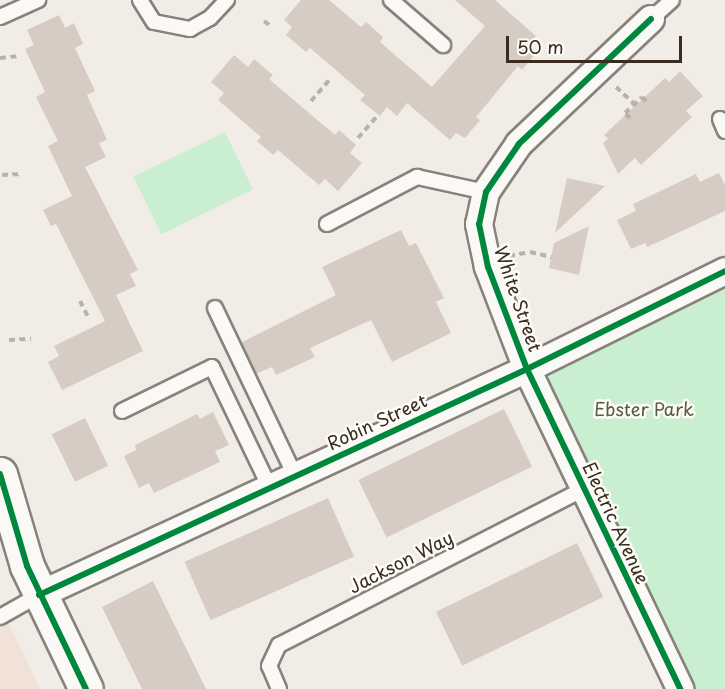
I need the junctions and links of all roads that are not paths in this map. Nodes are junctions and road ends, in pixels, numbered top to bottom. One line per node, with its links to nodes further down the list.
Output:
1 (38, 0): 6 (lane)
2 (140, 0): 3 (lane)
3 (227, 0)
4 (391, 0): 8 (lane)
5 (672, 0): 7 (lane)
6 (0, 17)
7 (651, 19): 9 (street, White Street)
8 (443, 45)
9 (486, 192): 10 (lane); 13 (street, White Street)
10 (327, 224)
11 (725, 271): 13 (street, Robin Street)
12 (214, 308): 16 (lane)
13 (527, 369): 16 (street, Robin Street); 18 (street, Electric Avenue)
14 (122, 411): 17 (lane)
15 (0, 474): 19 (main road)
16 (295, 476): 17 (street, Robin Street)
17 (270, 488): 19 (street, Robin Street)
18 (584, 489): 22 (lane, Jackson Way); 23 (street, Electric Avenue)
19 (39, 595): 20 (lane); 21 (main road)
20 (0, 617)
21 (86, 689)
22 (279, 689)
23 (680, 689)

